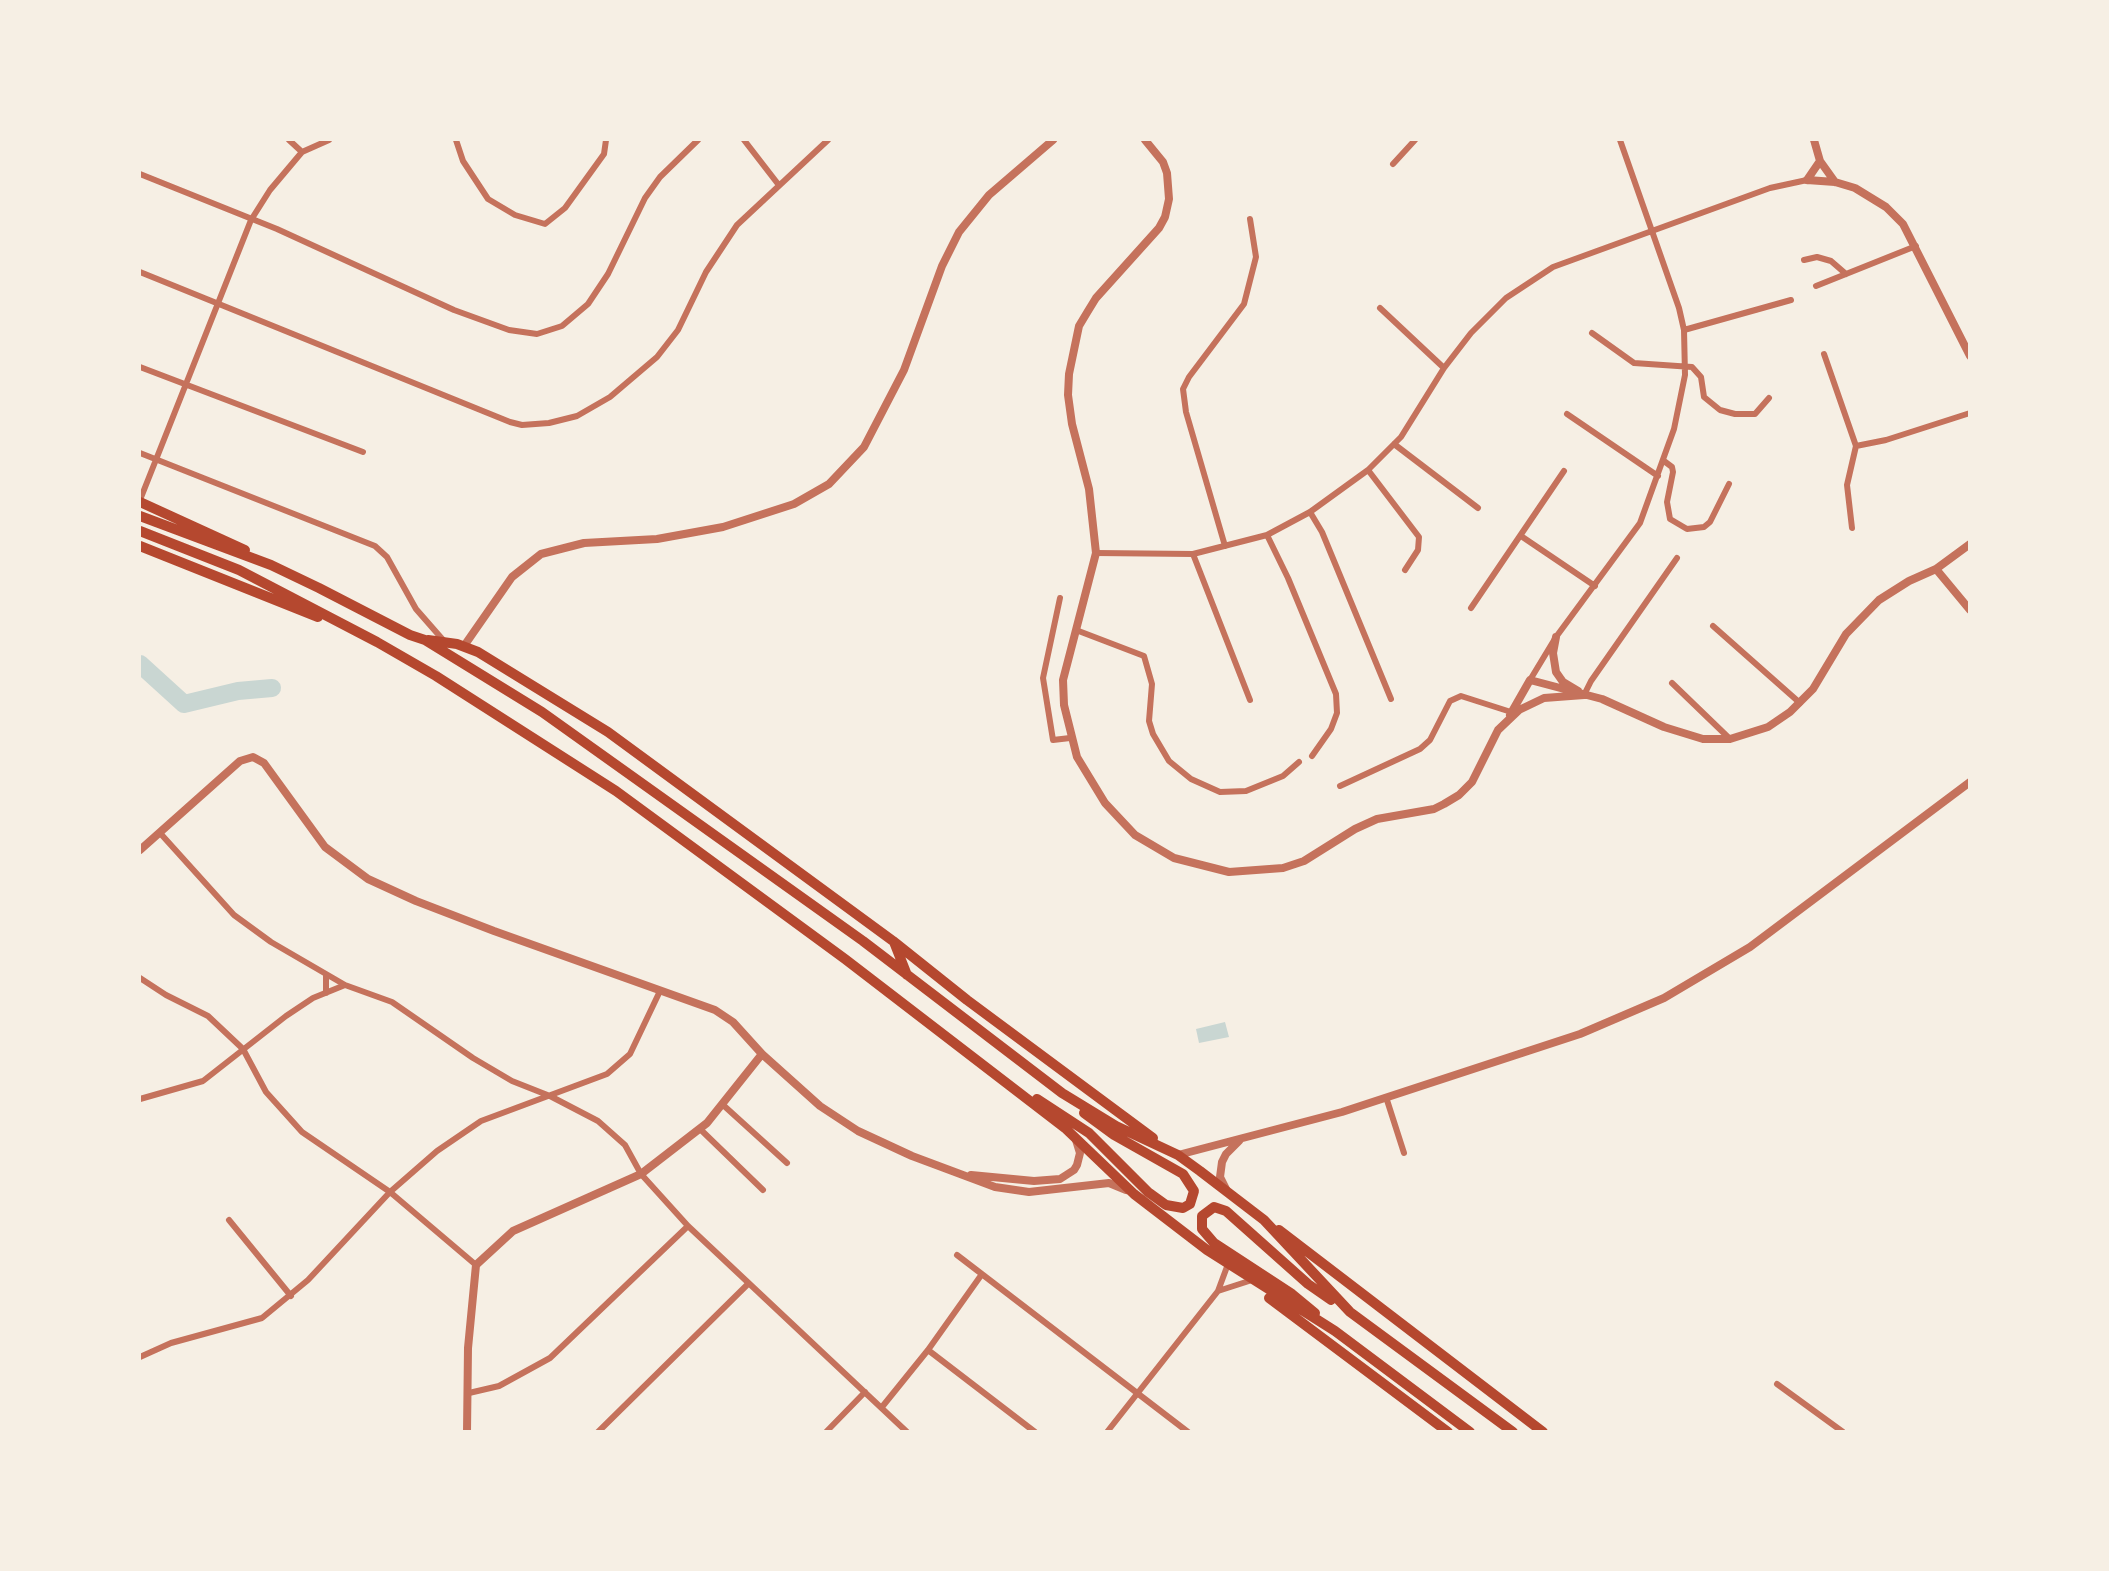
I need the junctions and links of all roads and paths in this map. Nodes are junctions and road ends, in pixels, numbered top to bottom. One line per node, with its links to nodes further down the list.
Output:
1 (288, 140): 13 (street)
2 (329, 140): 13 (street)
3 (456, 140): 4 (street)
4 (606, 140)
5 (698, 140): 21 (street)
6 (744, 140): 19 (street)
7 (828, 140): 19 (street)
8 (1053, 140): 81 (street)
9 (1145, 140): 64 (street)
10 (1415, 140): 15 (street)
11 (1620, 140): 22 (street)
12 (1814, 140): 14 (street)
13 (302, 152): 21 (street)
14 (1820, 161): 17 (street); 18 (street)
15 (1393, 164)
16 (140, 174): 21 (street)
17 (1807, 180): 18 (street); 22 (street)
18 (1835, 182): 23 (street)
19 (778, 184): 29 (street)
20 (1250, 219): 63 (street)
21 (251, 220): 29 (street)
22 (1654, 232): 31 (street); 37 (street)
23 (1916, 246): 26 (street); 34 (street)
24 (1804, 260): 26 (street)
25 (140, 272): 29 (street)
26 (1846, 274): 27 (street)
27 (1816, 285)
28 (1791, 300): 31 (street)
29 (216, 303): 38 (street)
30 (1380, 308): 37 (street)
31 (1684, 330): 35 (street)
32 (1592, 333): 35 (street)
33 (1824, 354): 43 (street)
34 (1970, 356)
35 (1684, 366): 39 (street); 47 (street)
36 (140, 367): 38 (street)
37 (1444, 368): 42 (street)
38 (185, 385): 44 (street); 46 (street)
39 (1769, 398)
40 (1970, 413): 43 (street)
41 (1567, 414): 50 (street)
42 (1394, 444): 48 (street); 53 (street)
43 (1856, 446): 56 (street)
44 (363, 452)
45 (140, 453): 46 (street)
46 (156, 459): 52 (street); 80 (street)
47 (1664, 461): 50 (street); 51 (street)
48 (1368, 470): 54 (street); 70 (street)
49 (1564, 471): 59 (street)
50 (1658, 476): 71 (street)
51 (1729, 484)
52 (140, 501): 68 (highway)
53 (1478, 508)
54 (1310, 512): 58 (street); 85 (street)
55 (140, 516): 68 (highway)
56 (1852, 528)
57 (140, 531): 60 (highway)
58 (1267, 536): 63 (street); 91 (street)
59 (1521, 536): 71 (street); 73 (street)
60 (172, 543): 66 (highway); 79 (highway)
61 (1970, 544): 69 (street)
62 (140, 546): 66 (highway)
63 (1225, 546): 65 (street)
64 (1096, 553): 65 (street); 76 (street)
65 (1192, 554): 86 (street)
66 (167, 557): 79 (highway)
67 (1677, 558): 84 (street)
68 (271, 565): 78 (highway)
69 (1936, 569): 74 (street); 87 (street)
70 (1405, 570)
71 (1595, 586): 77 (street)
72 (1060, 598): 89 (street)
73 (1471, 608)
74 (1970, 610)
75 (1713, 626): 87 (street)
76 (1076, 630): 89 (street); 92 (street)
77 (1556, 637): 82 (street); 84 (street)
78 (424, 640): 80 (highway); 99 (highway)
79 (377, 642): 106 (highway)
80 (444, 642): 81 (highway)
81 (464, 646): 97 (highway)
82 (1530, 680): 84 (street); 88 (street)
83 (1672, 683): 90 (street)
84 (1584, 695): 88 (street); 90 (street)
85 (1391, 699)
86 (1250, 700)
87 (1800, 703): 90 (street)
88 (1510, 716): 89 (street); 94 (street)
89 (1070, 738)
90 (1730, 739)
91 (1312, 756)
92 (1299, 762)
93 (1970, 782): 109 (street)
94 (1340, 786)
95 (159, 833): 96 (street); 98 (street); 102 (street)
96 (140, 850)
97 (893, 941): 99 (highway); 116 (highway)
98 (326, 975): 101 (street); 103 (street)
99 (908, 975): 107 (highway)
100 (140, 978): 104 (street)
101 (345, 985): 103 (street); 108 (street)
102 (660, 991): 105 (street); 108 (street)
103 (326, 993): 104 (street)
104 (243, 1049): 110 (street); 121 (street)
105 (762, 1054): 111 (street); 118 (street)
106 (991, 1071): 107 (highway); 112 (highway)
107 (1062, 1093): 116 (highway)
108 (550, 1095): 119 (street); 121 (street)
109 (1386, 1097): 114 (street); 115 (street)
110 (140, 1099)
111 (722, 1104): 113 (street); 117 (street)
112 (1065, 1128): 118 (street); 123 (highway)
113 (700, 1129): 119 (street); 120 (street)
114 (1243, 1138): 116 (street); 122 (street)
115 (1404, 1153)
116 (1178, 1155): 122 (highway)
117 (787, 1163)
118 (956, 1173): 123 (street)
119 (641, 1174): 126 (street); 128 (street)
120 (763, 1190)
121 (390, 1192): 128 (street); 134 (street)
122 (1228, 1192): 125 (highway)
123 (1134, 1194): 129 (highway)
124 (229, 1220): 134 (street)
125 (1264, 1220): 135 (highway); 154 (highway)
126 (688, 1226): 132 (street); 141 (street)
127 (957, 1255): 130 (street)
128 (476, 1265): 141 (street)
129 (1230, 1265): 131 (highway); 133 (street); 136 (highway)
130 (982, 1274): 137 (street); 142 (street)
131 (1249, 1281): 133 (street); 151 (highway)
132 (748, 1284): 140 (street); 145 (street)
133 (1218, 1291): 142 (street)
134 (291, 1296): 138 (street)
135 (1350, 1312): 136 (highway); 153 (highway)
136 (1335, 1331): 152 (highway)
137 (928, 1350): 143 (street); 148 (street)
138 (140, 1357)
139 (1777, 1384): 155 (street)
140 (865, 1392): 143 (street); 146 (street)
141 (469, 1393): 144 (street)
142 (1137, 1393): 149 (street); 150 (street)
143 (882, 1407): 147 (street)
144 (467, 1431)
145 (598, 1431)
146 (826, 1431)
147 (907, 1431)
148 (1035, 1431)
149 (1107, 1431)
150 (1188, 1431)
151 (1448, 1431)
152 (1470, 1431)
153 (1513, 1431)
154 (1543, 1431)
155 (1843, 1431)

